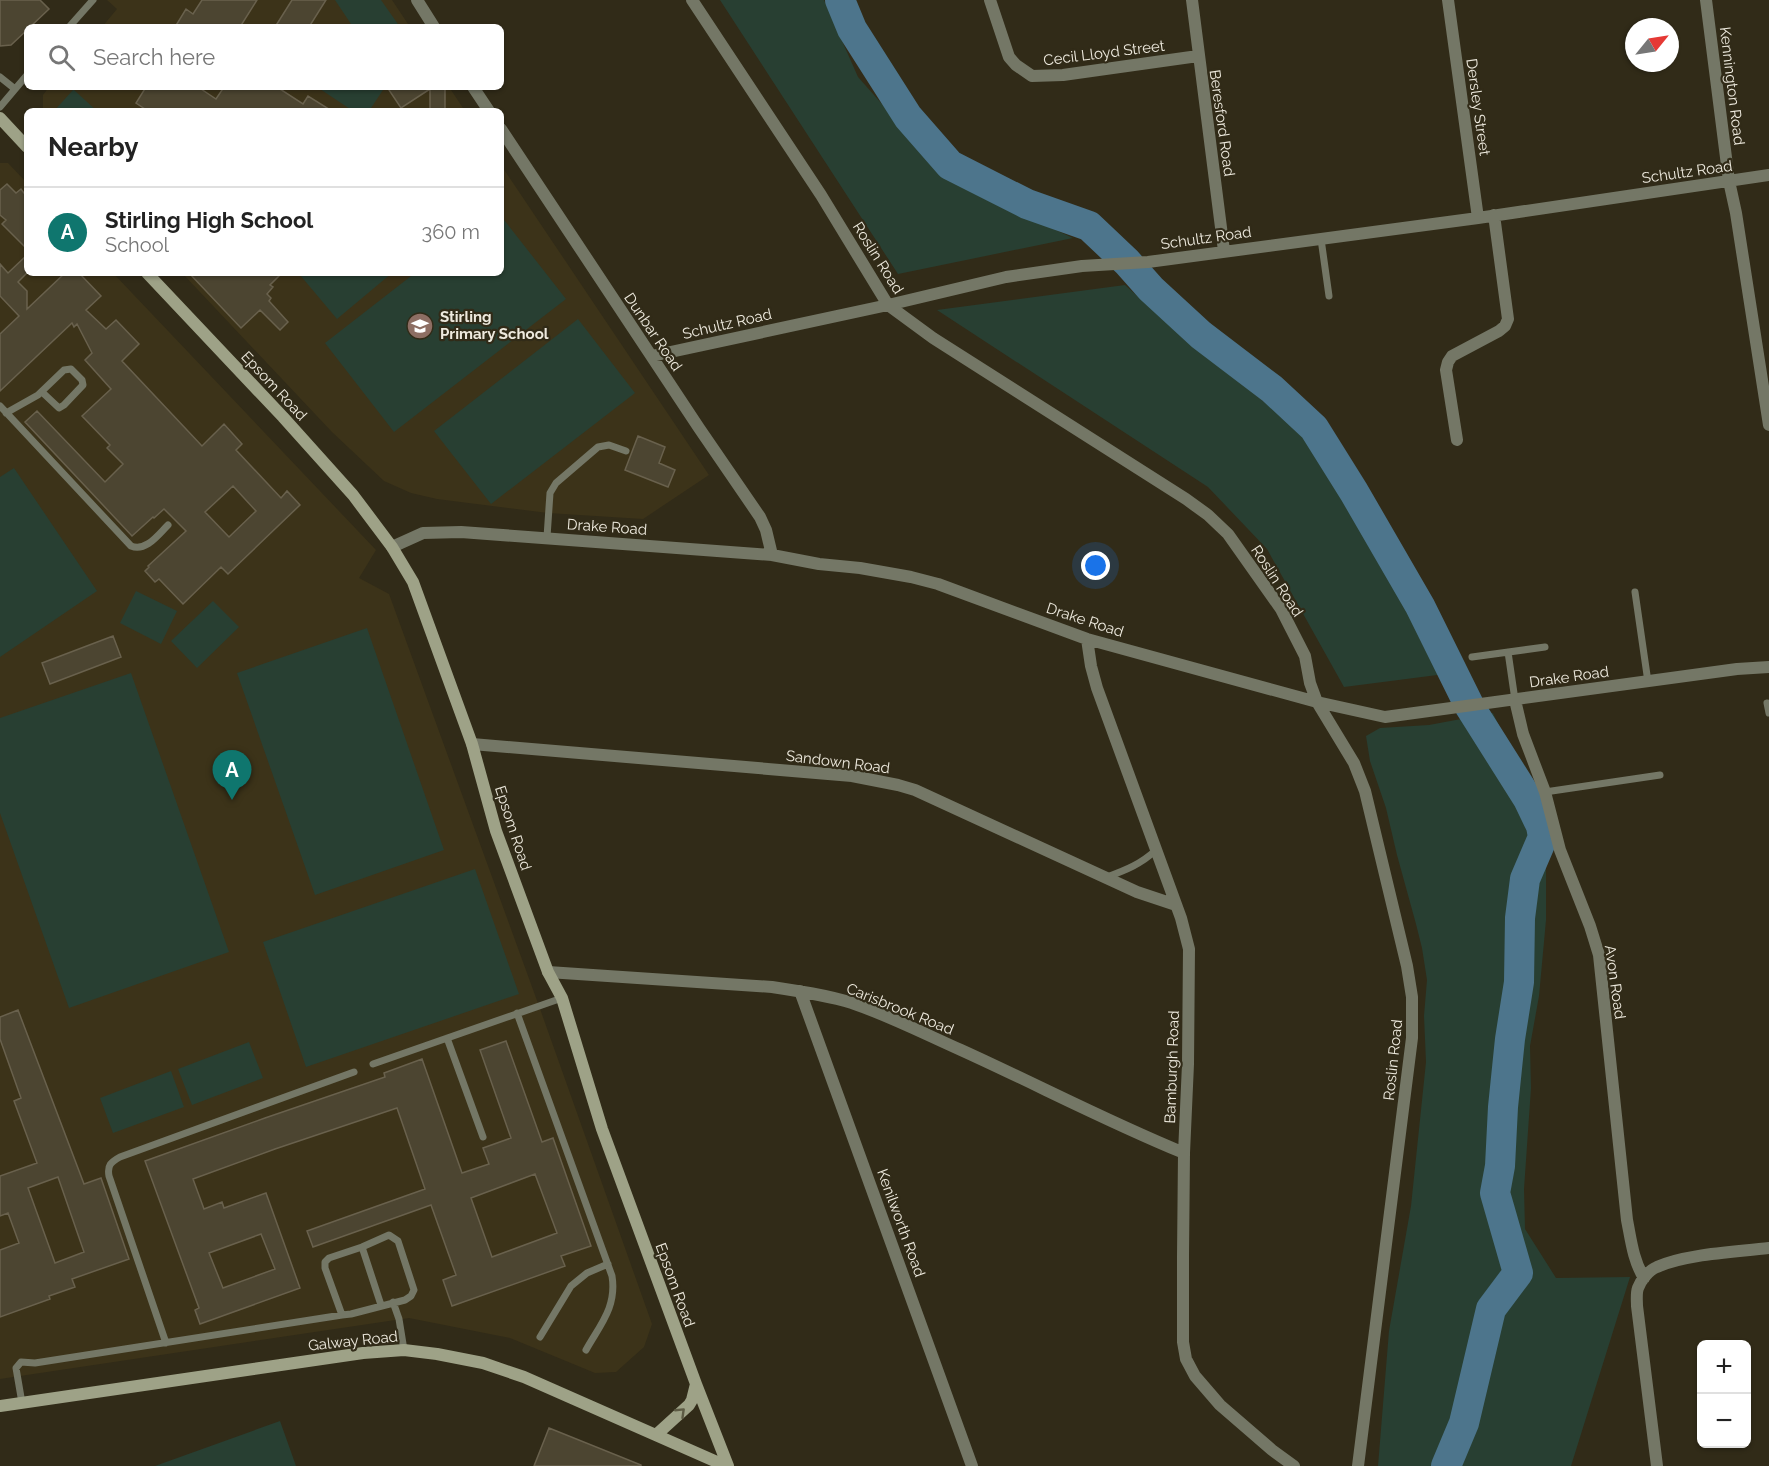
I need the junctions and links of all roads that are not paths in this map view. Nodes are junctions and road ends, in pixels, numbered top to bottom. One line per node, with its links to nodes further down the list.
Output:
1 (93, 0): 8 (lane)
2 (417, 0): 9 (street)
3 (692, 0): 28 (street, Roslin Road)
4 (990, 0): 10 (street, Cecil Lloyd Street)
5 (1192, 0): 10 (street, Beresford Road)
6 (1448, 0): 23 (street, Dersley Street)
7 (1706, 0): 21 (street, Kennington Road)
8 (72, 24)
9 (432, 24)
10 (1198, 56): 25 (street, Beresford Road)
11 (0, 77): 13 (lane)
12 (24, 78): 13 (lane)
13 (15, 89): 15 (lane)
14 (475, 90): 16 (street)
15 (0, 107)
16 (487, 108)
17 (0, 118): 19 (street)
18 (504, 134): 29 (street, Dunbar Road)
19 (24, 144)
20 (1769, 175): 21 (street, Schultz Road)
21 (1729, 181): 22 (street, Schultz Road); 33 (street, Kennington Road)
22 (1494, 215): 23 (street, Schultz Road); 34 (street)
23 (1478, 218): 24 (street, Schultz Road)
24 (1321, 239): 25 (street, Schultz Road); 27 (lane)
25 (1224, 251): 28 (street, Schultz Road)
26 (150, 276): 38 (street, Epsom Road)
27 (1329, 296)
28 (888, 305): 29 (street, Schultz Road); 48 (street, Roslin Road)
29 (652, 357): 39 (street, Dunbar Road)
30 (42, 392): 30 (lane); 32 (lane)
31 (0, 406): 32 (lane)
32 (6, 413): 36 (lane)
33 (1769, 425)
34 (1457, 440)
35 (626, 451): 37 (lane)
36 (168, 525)
37 (547, 537): 38 (street, Drake Road); 39 (street, Drake Road)
38 (392, 547): 51 (street, Epsom Road)
39 (772, 555): 41 (street, Drake Road)
40 (1635, 592): 46 (lane)
41 (1087, 639): 48 (street, Drake Road); 54 (street, Bamburgh Road)
42 (1545, 647): 43 (lane)
43 (1508, 652): 44 (lane); 47 (lane)
44 (1472, 657)
45 (1769, 667): 46 (street, Drake Road)
46 (1648, 682): 47 (street, Drake Road)
47 (1515, 700): 48 (street, Drake Road); 53 (street, Avon Road)
48 (1317, 702): 84 (street, Roslin Road)
49 (1767, 703): 50 (lane)
50 (1769, 713)
51 (472, 744): 55 (street, Sandown Road); 57 (street, Epsom Road)
52 (1660, 775): 53 (lane)
53 (1545, 792): 69 (street, Avon Road)
54 (1156, 850): 55 (lane); 56 (street, Bamburgh Road)
55 (1105, 877): 56 (street, Sandown Road)
56 (1176, 904): 65 (street, Bamburgh Road)
57 (548, 972): 58 (street, Carisbrook Road); 59 (street, Epsom Road)
58 (800, 991): 65 (street, Carisbrook Road); 82 (street, Kenilworth Road)
59 (562, 998): 60 (lane); 77 (street, Epsom Road)
60 (518, 1013): 61 (lane); 68 (lane)
61 (447, 1038): 62 (lane); 64 (lane)
62 (373, 1064)
63 (354, 1072): 74 (lane)
64 (483, 1137)
65 (1184, 1153): 83 (street, Bamburgh Road)
66 (362, 1247): 70 (lane); 71 (lane); 72 (lane)
67 (1769, 1248): 69 (street)
68 (608, 1264): 73 (lane); 76 (lane)
69 (1644, 1278): 85 (street)
70 (393, 1302): 71 (lane); 75 (lane)
71 (381, 1305): 72 (lane)
72 (342, 1315): 74 (lane)
73 (540, 1337)
74 (166, 1343): 78 (lane)
75 (404, 1350): 78 (street, Galway Road); 80 (street, Galway Road)
76 (586, 1350)
77 (696, 1384): 80 (street, one-way to 77); 81 (street, Epsom Road)
78 (22, 1403): 79 (street, Galway Road)
79 (0, 1406)
80 (656, 1435): 81 (street, Galway Road)
81 (727, 1466)
82 (972, 1466)
83 (1294, 1466)
84 (1358, 1466)
85 (1657, 1466)

